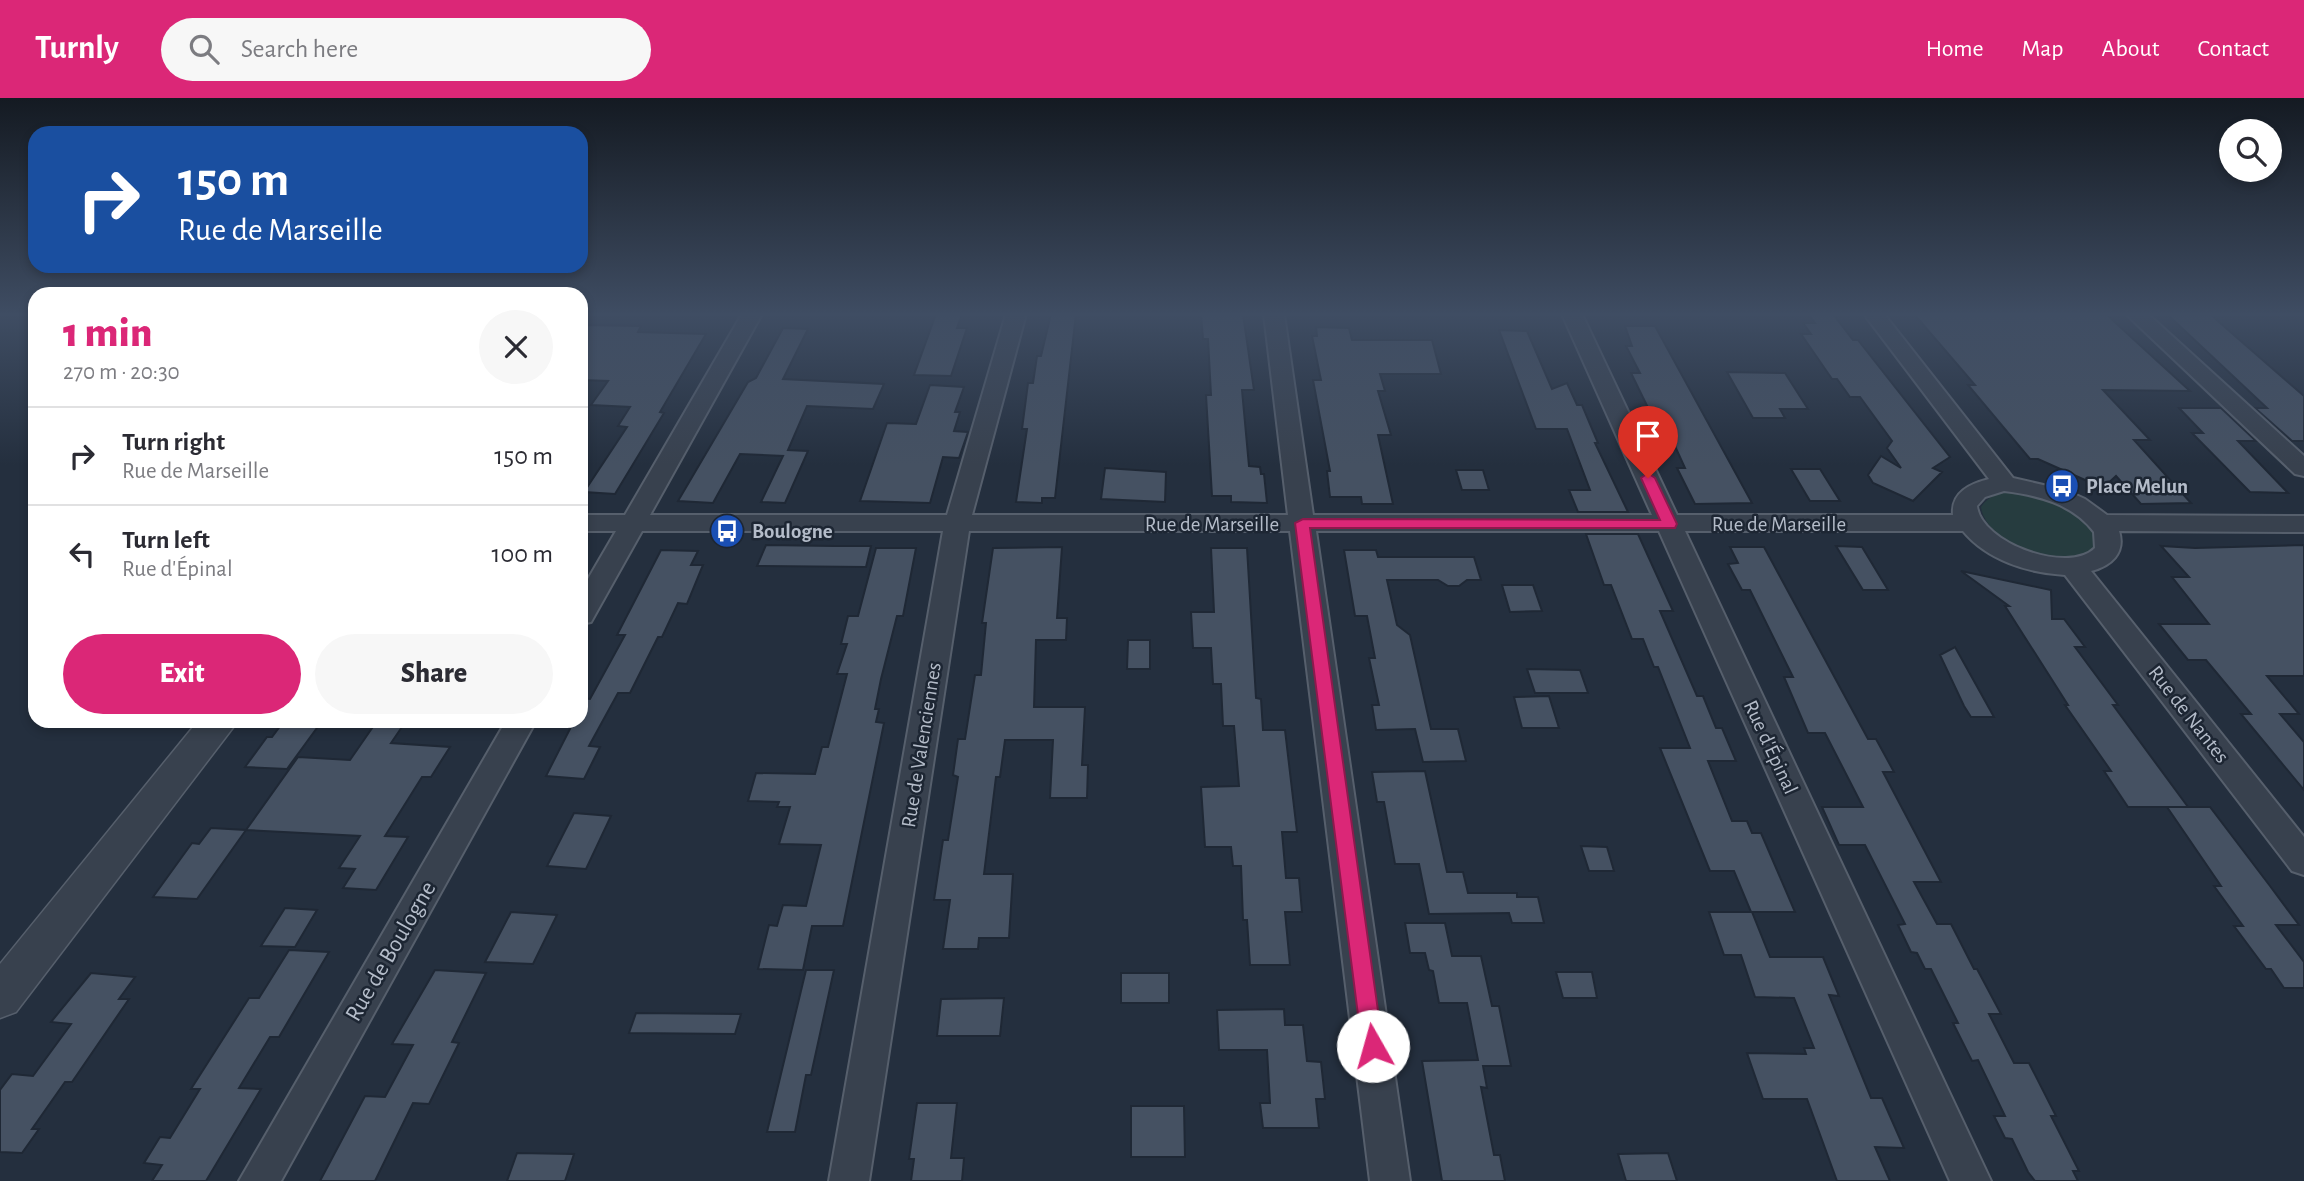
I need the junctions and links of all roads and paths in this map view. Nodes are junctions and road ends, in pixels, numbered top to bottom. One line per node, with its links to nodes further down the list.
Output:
1 (723, 365): 13 (street)
2 (1002, 365): 14 (street, Rue de Valenciennes)
3 (1281, 365): 10 (street)
4 (1596, 365): 15 (street, Rue d'Épinal)
5 (1914, 365): 8 (street)
6 (2191, 365): 7 (street)
7 (2304, 469)
8 (2004, 484): 11 (street); 12 (street)
9 (588, 523): 13 (street, Rue de Marseille)
10 (1303, 523): 14 (street, Rue de Marseille); 15 (street, Rue de Marseille); 25 (street)
11 (1969, 523): 15 (street, Rue de Marseille); 17 (street)
12 (2100, 523): 16 (street); 17 (street)
13 (632, 524): 14 (street, Rue de Marseille); 18 (street)
14 (957, 524): 24 (street, Rue de Valenciennes)
15 (1670, 524): 26 (street, Rue d'Épinal)
16 (2304, 524)
17 (2073, 567): 21 (street, Rue de Nantes)
18 (588, 603)
19 (213, 728): 22 (street)
20 (517, 728): 23 (street, Rue de Boulogne)
21 (2304, 861)
22 (0, 998)
23 (259, 1181)
24 (849, 1181)
25 (1391, 1181)
26 (1971, 1181)

